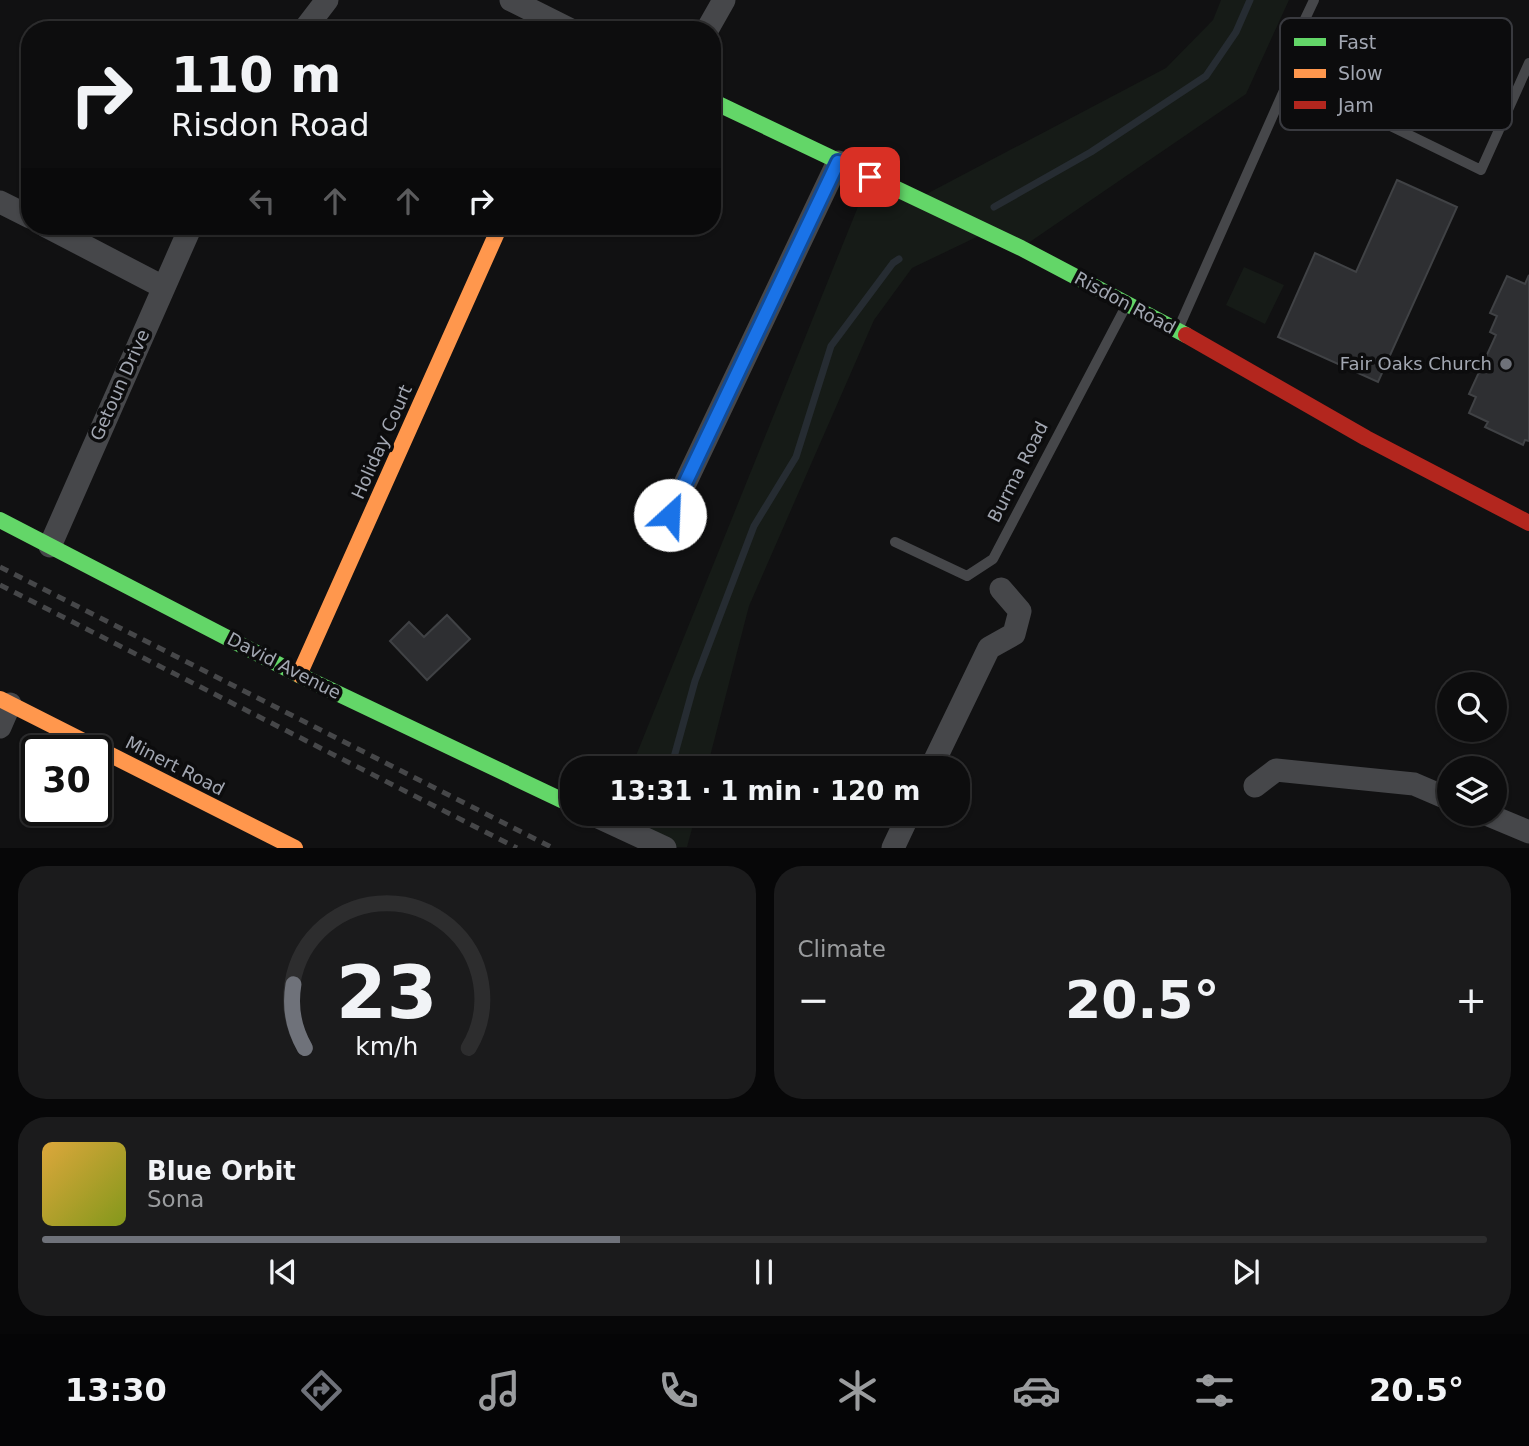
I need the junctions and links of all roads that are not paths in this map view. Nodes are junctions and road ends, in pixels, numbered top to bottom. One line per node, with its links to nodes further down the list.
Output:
1 (327, 0): 6 (street)
2 (511, 0): 7 (street)
3 (724, 0): 8 (street)
4 (1314, 0): 5 (lane)
5 (1306, 18)
6 (311, 21)
7 (553, 21)
8 (712, 21)
9 (1529, 63): 11 (lane)
10 (1280, 100): 23 (lane)
11 (1512, 103)
12 (721, 105): 15 (street, Risdon Road)
13 (1399, 130): 14 (lane)
14 (1500, 130)
15 (838, 162): 22 (street, Risdon Road); 24 (street)
16 (0, 202): 17 (street)
17 (21, 212)
18 (63, 235): 21 (street)
19 (187, 235): 21 (street, Getoun Drive)
20 (496, 235): 30 (street, Holiday Court)
21 (163, 287): 28 (street, Getoun Drive)
22 (1127, 303): 23 (street, Risdon Road); 27 (lane, Burma Road)
23 (1178, 330): 26 (street, Risdon Road)
24 (670, 515)
25 (0, 520): 28 (street, David Avenue)
26 (1529, 523)
27 (895, 542)
28 (50, 546): 30 (street, David Avenue)
29 (1001, 589): 33 (street)
30 (299, 675): 36 (street, David Avenue)
31 (5, 702): 32 (street); 41 (street, Minert Road)
32 (0, 727)
33 (937, 756)
34 (1255, 786): 35 (street)
35 (1437, 794)
36 (560, 799)
37 (1507, 823): 40 (street)
38 (618, 826): 42 (street)
39 (903, 826): 43 (street)
40 (1529, 832)
41 (295, 848)
42 (665, 848)
43 (893, 848)

